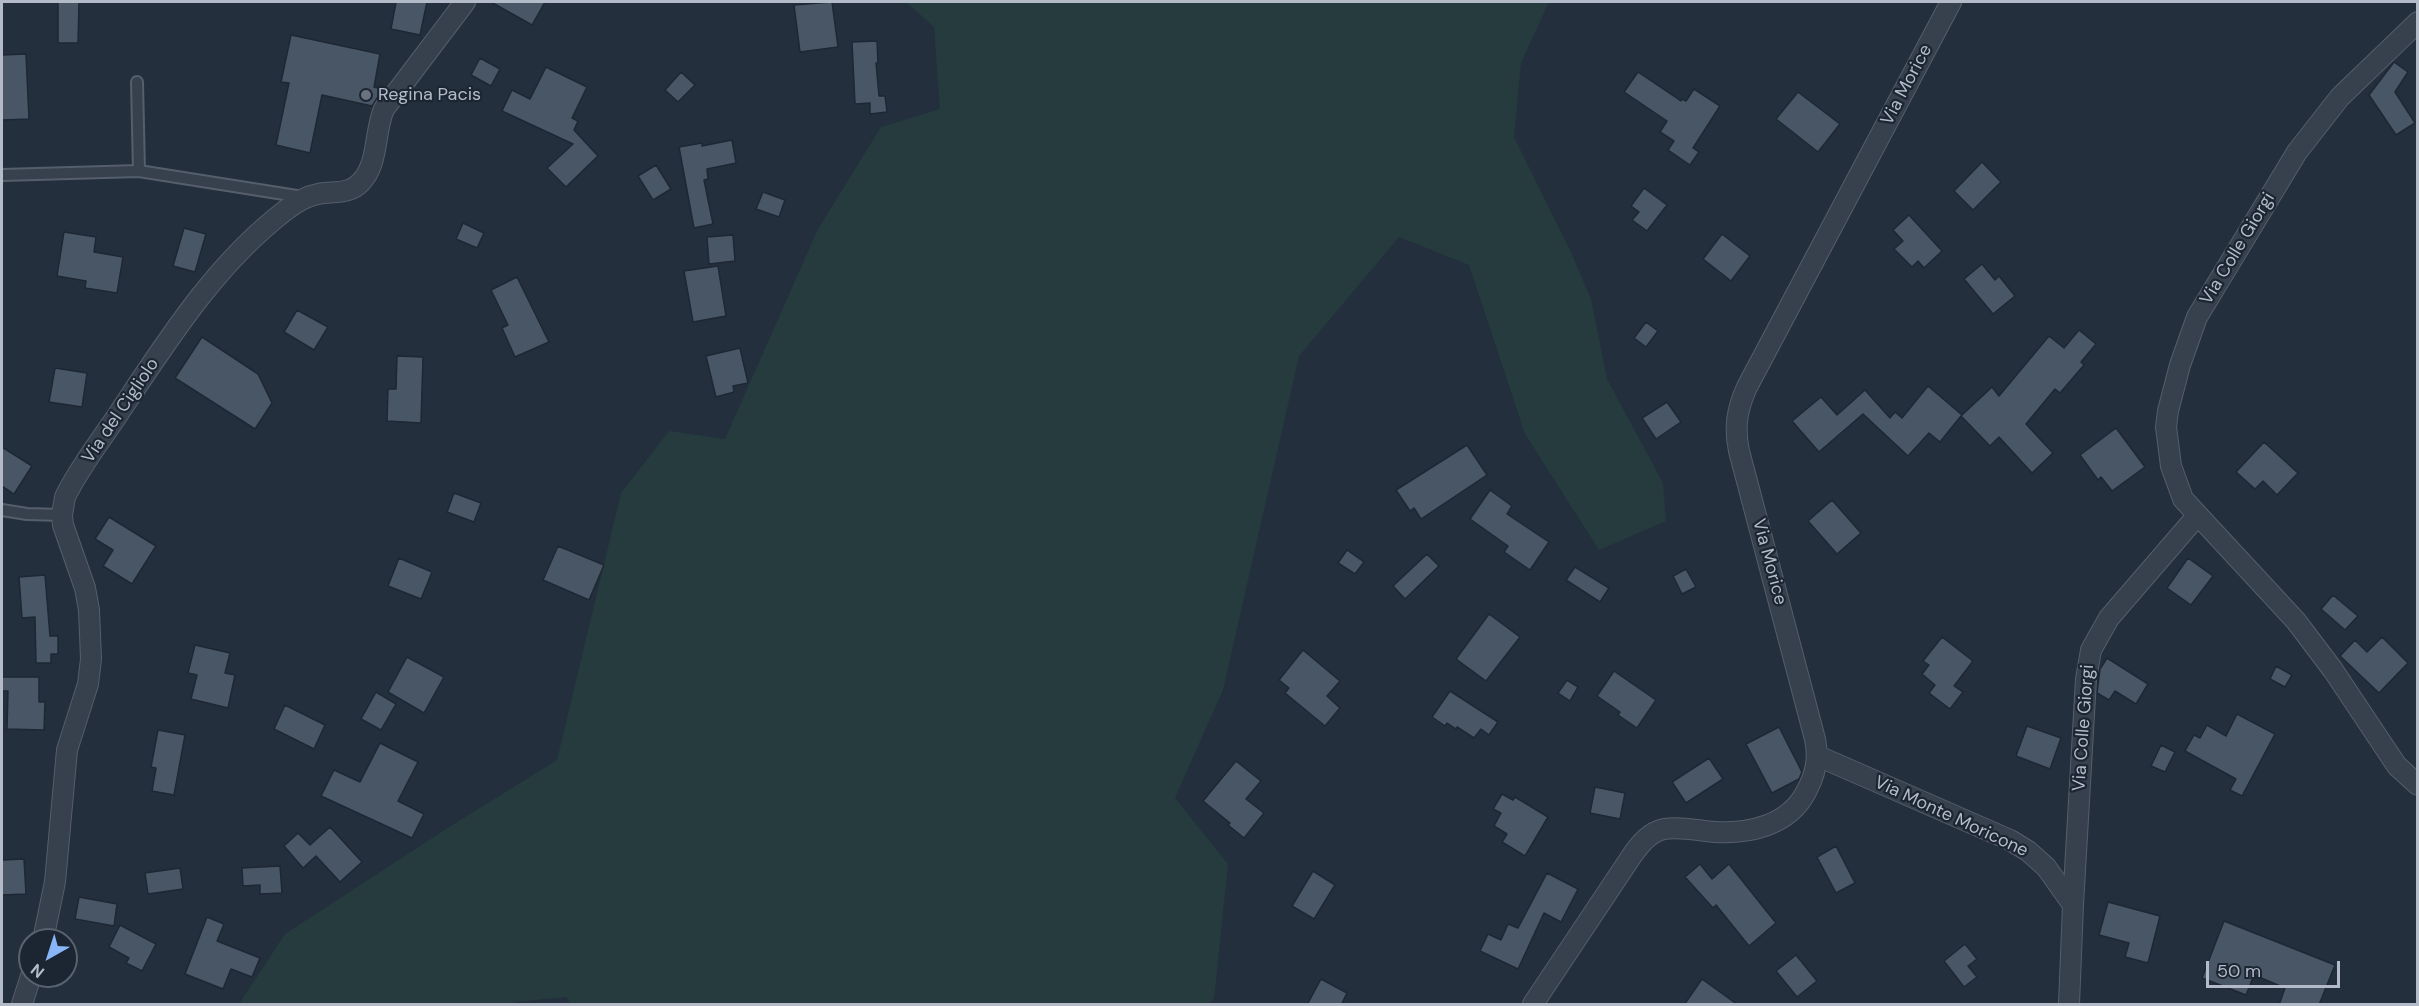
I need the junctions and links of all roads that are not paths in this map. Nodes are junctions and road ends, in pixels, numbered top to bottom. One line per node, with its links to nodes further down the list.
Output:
1 (465, 2): 7 (street, Via del Cigliolo)
2 (1951, 2): 11 (street, Via Morice)
3 (2418, 22): 10 (street, Via Colle Giorgi)
4 (137, 82): 5 (lane)
5 (139, 171): 6 (lane); 7 (lane)
6 (2, 175)
7 (306, 198): 9 (street, Via del Cigliolo)
8 (2, 510): 9 (lane)
9 (62, 514): 14 (street, Via del Cigliolo)
10 (2197, 516): 12 (street, Via Colle Giorgi); 13 (street, Via Colle Giorgi)
11 (1818, 756): 13 (street, Via Monte Moricone); 17 (street, Via Morice)
12 (2418, 785)
13 (2073, 905): 18 (street)
14 (45, 928)
15 (28, 988): 16 (street)
16 (22, 1005)
17 (1533, 1005)
18 (2069, 1005)

